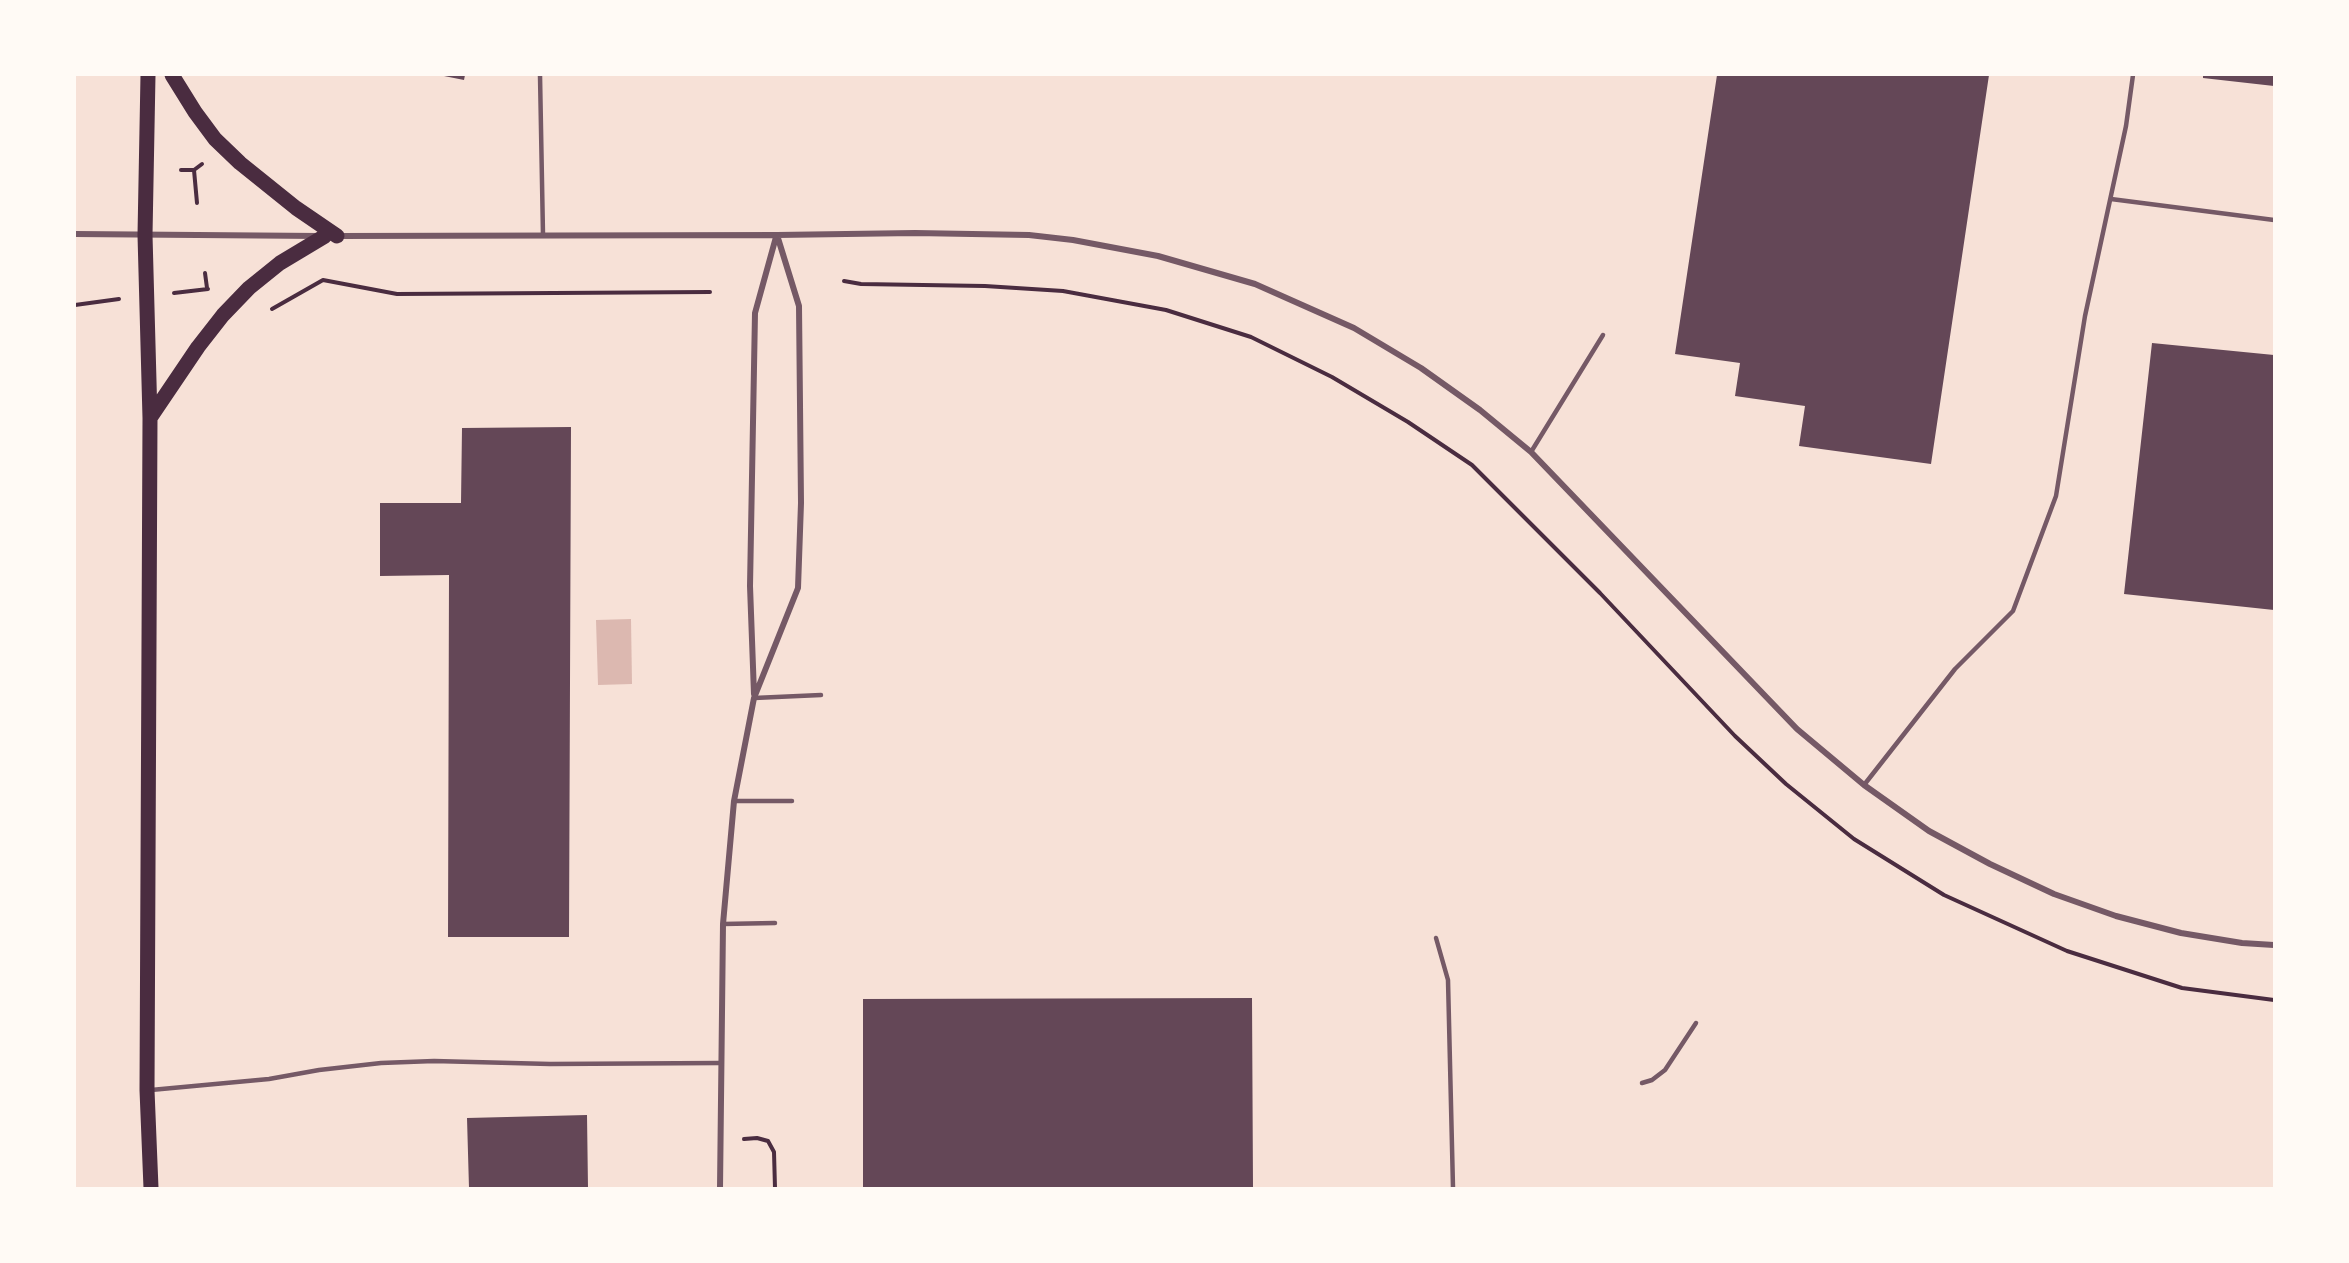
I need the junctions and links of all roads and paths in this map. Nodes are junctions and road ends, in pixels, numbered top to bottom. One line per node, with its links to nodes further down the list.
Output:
1 (148, 75): 12 (main road)
2 (172, 75): 15 (main road)
3 (540, 75): 13 (lane)
4 (2133, 75): 8 (lane)
5 (204, 163): 7 (path)
6 (181, 170): 7 (path)
7 (194, 170): 9 (path)
8 (2111, 199): 10 (lane); 26 (lane)
9 (197, 203)
10 (2274, 220)
11 (75, 234): 12 (street)
12 (145, 235): 15 (street); 22 (main road)
13 (543, 235): 14 (street); 15 (street)
14 (777, 235): 23 (street); 25 (street); 25 (street)
15 (331, 236): 22 (main road)
16 (205, 273): 19 (path)
17 (323, 280): 20 (path)
18 (844, 281): 33 (path)
19 (207, 288)
20 (710, 292)
21 (1603, 335): 23 (lane)
22 (150, 418): 37 (main road)
23 (1531, 452): 26 (street)
24 (821, 695): 25 (lane)
25 (754, 698): 27 (street)
26 (1864, 785): 32 (street)
27 (734, 801): 28 (lane); 30 (street)
28 (792, 801)
29 (775, 923): 30 (lane)
30 (723, 924): 35 (street)
31 (1436, 938): 42 (lane)
32 (2274, 945)
33 (2274, 1000)
34 (1695, 1023): 36 (lane)
35 (720, 1063): 37 (lane); 38 (street)
36 (1642, 1083)
37 (147, 1090): 39 (main road)
38 (719, 1139): 40 (street); 41 (path)
39 (151, 1188)
40 (720, 1188)
41 (775, 1188)
42 (1453, 1188)

